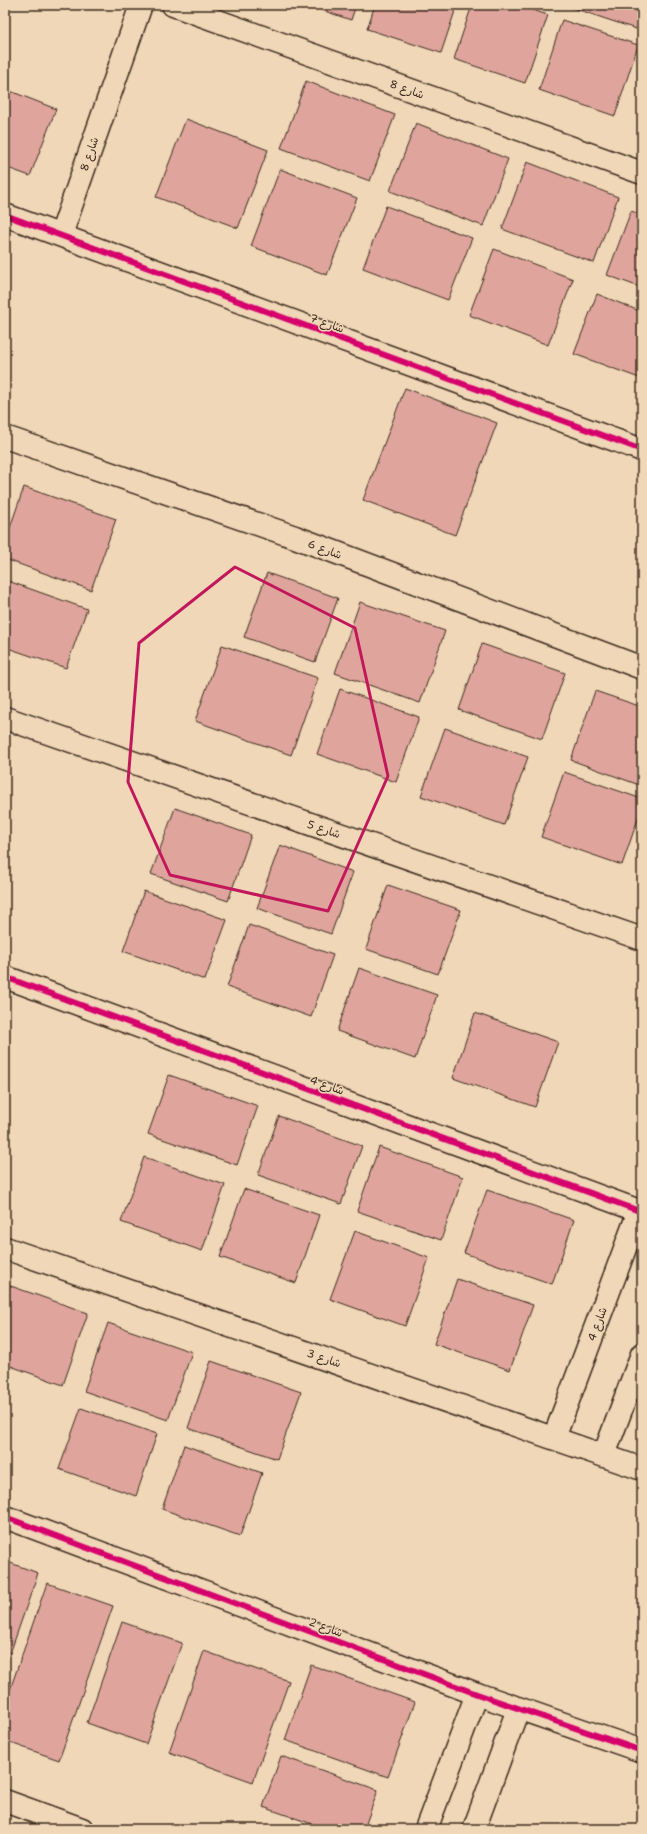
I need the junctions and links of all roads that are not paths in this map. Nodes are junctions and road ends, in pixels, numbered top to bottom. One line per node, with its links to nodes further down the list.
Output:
1 (141, 5): 5 (street, شارع 8)
2 (173, 5): 3 (street, شارع 8)
3 (642, 173)
4 (5, 215): 5 (street, شارع 7)
5 (60, 235): 7 (street, شارع 7)
6 (5, 437): 8 (street, شارع 6)
7 (642, 450)
8 (642, 668)
9 (5, 718): 10 (street, شارع 5)
10 (642, 939)
11 (5, 977): 12 (street, شارع 4)
12 (641, 1212): 15 (street, شارع 4)
13 (5, 1248): 15 (street, شارع 3)
14 (642, 1354): 16 (street)
15 (554, 1438): 16 (street, شارع 3)
16 (604, 1455): 17 (street, شارع 3)
17 (642, 1469)
18 (5, 1517): 19 (street, شارع 2)
19 (477, 1694): 20 (street, شارع 2); 24 (street)
20 (518, 1709): 21 (street, شارع 2); 25 (street)
21 (642, 1751)
22 (5, 1801): 23 (street)
23 (82, 1829)
24 (426, 1829)
25 (474, 1829)

